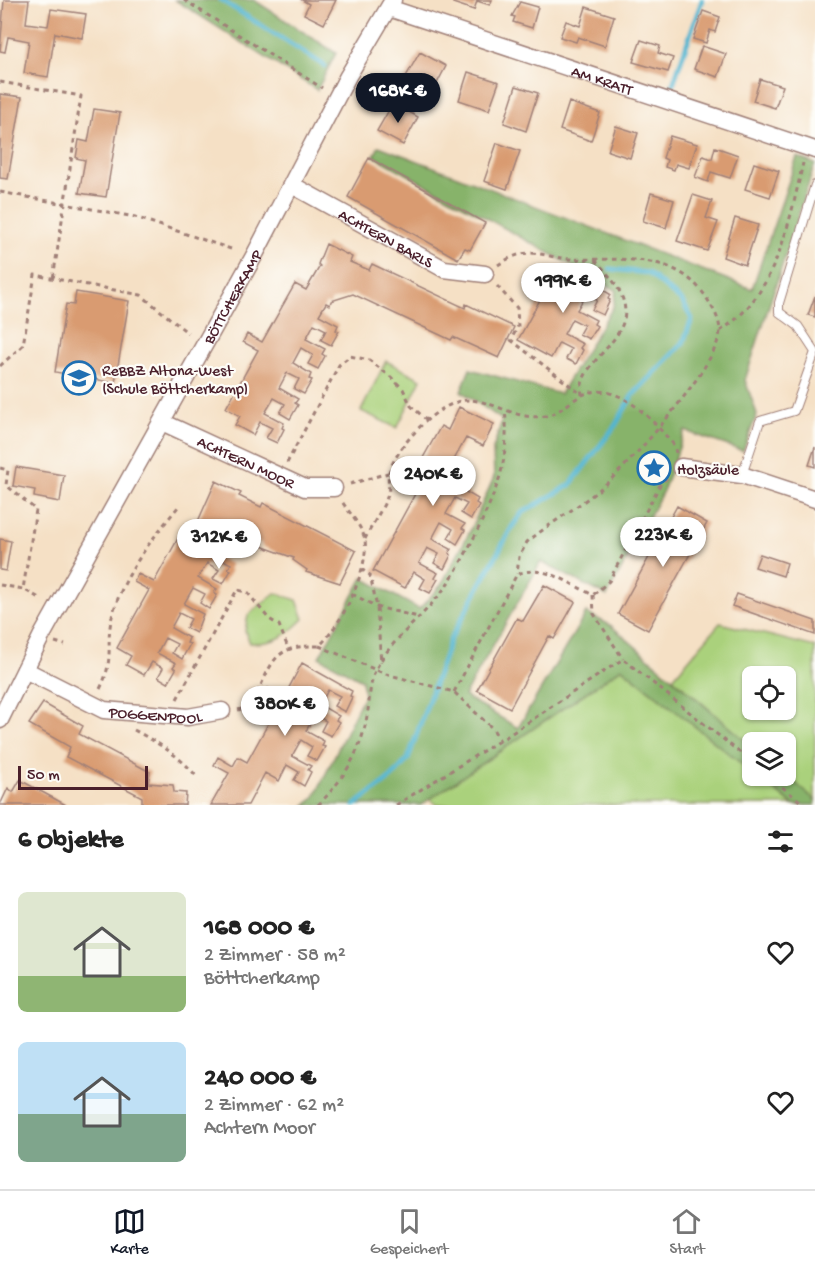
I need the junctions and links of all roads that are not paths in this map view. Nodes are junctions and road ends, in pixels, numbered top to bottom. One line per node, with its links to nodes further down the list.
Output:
1 (391, 4): 2 (street, AM KRATT); 3 (street, BÖTTCHERKAMP)
2 (810, 154)
3 (292, 185): 5 (street, ACHTERN BARLS); 6 (street, BÖTTCHERKAMP)
4 (815, 185): 8 (lane)
5 (485, 274)
6 (162, 422): 9 (street, ACHTERN MOOR); 11 (street, BÖTTCHERKAMP)
7 (681, 467): 8 (street)
8 (742, 475): 10 (street)
9 (334, 488)
10 (815, 499)
11 (25, 670): 12 (street, POGGENPOOL); 13 (street, BÖTTCHERKAMP)
12 (222, 711)
13 (0, 720)

